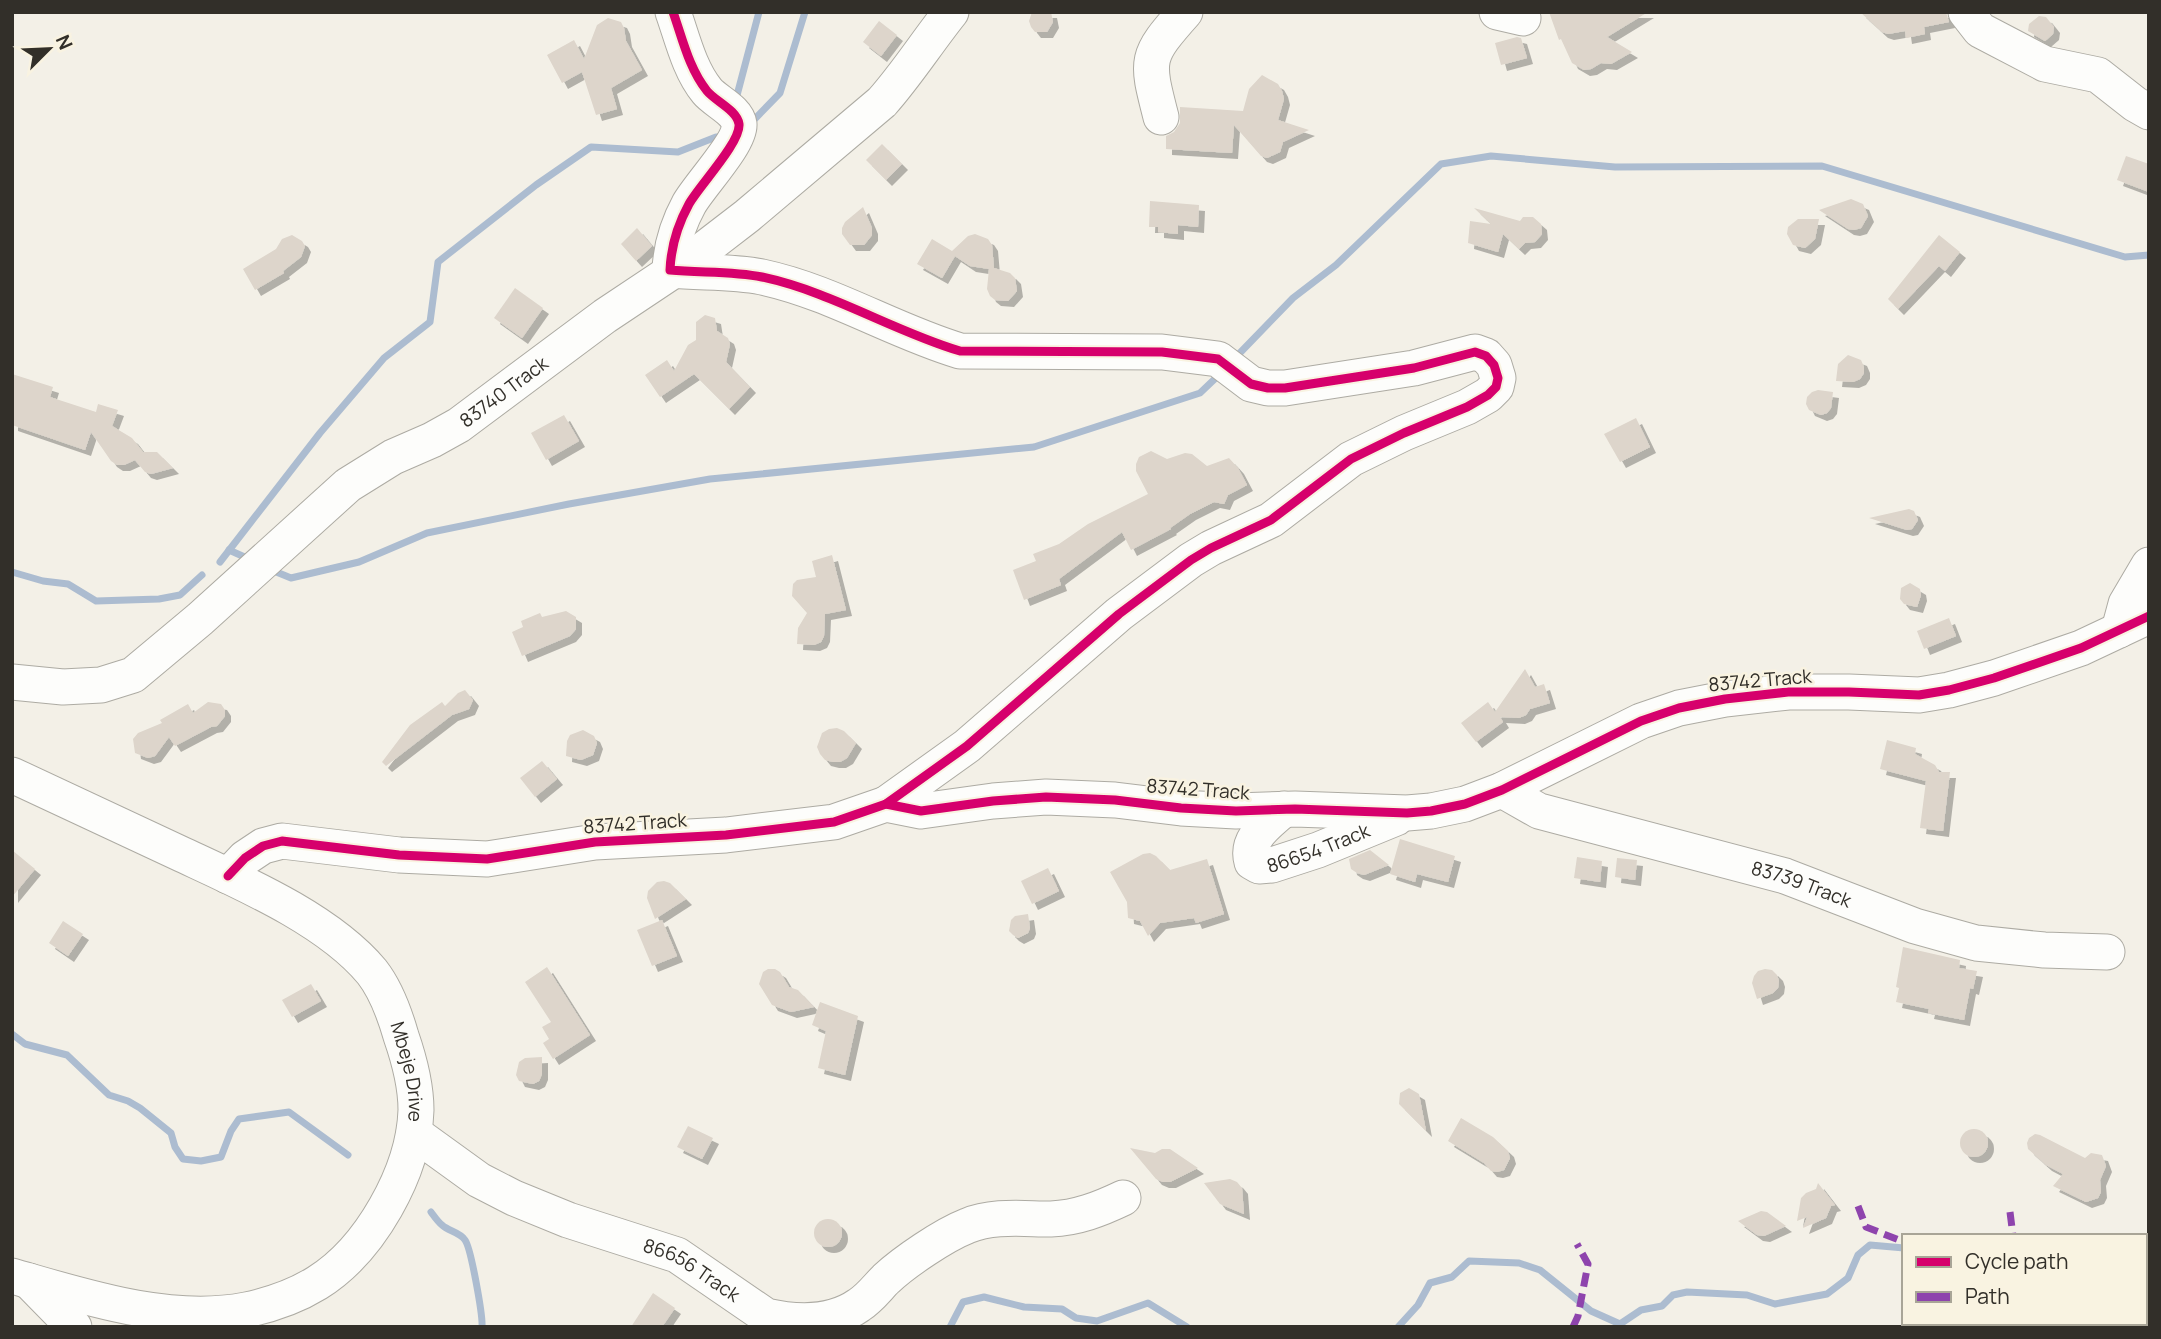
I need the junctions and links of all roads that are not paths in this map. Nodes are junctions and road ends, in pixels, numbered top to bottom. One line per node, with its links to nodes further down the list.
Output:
1 (673, 12): 7 (street)
2 (951, 12): 7 (street, 83740 Track)
3 (1185, 12): 6 (street)
4 (1966, 12): 5 (street)
5 (2149, 112)
6 (1161, 117)
7 (670, 270): 10 (street, 83740 Track); 13 (street)
8 (2149, 565): 9 (street)
9 (2134, 623): 12 (street, 83742 Track)
10 (12, 682)
11 (12, 775): 16 (street, Mbeje Drive)
12 (1502, 790): 15 (street, 83742 Track); 17 (street, 83739 Track)
13 (886, 804): 14 (street, 83742 Track); 16 (street, 83742 Track)
14 (1284, 809): 15 (street, 83742 Track); 15 (street, 86654 Track)
15 (1407, 813)
16 (228, 876): 18 (street, Mbeje Drive)
17 (2107, 952)
18 (414, 1133): 19 (street, 86656 Track); 20 (street, Mbeje Drive)
19 (1123, 1198)
20 (21, 1279): 21 (street)
21 (74, 1327)

